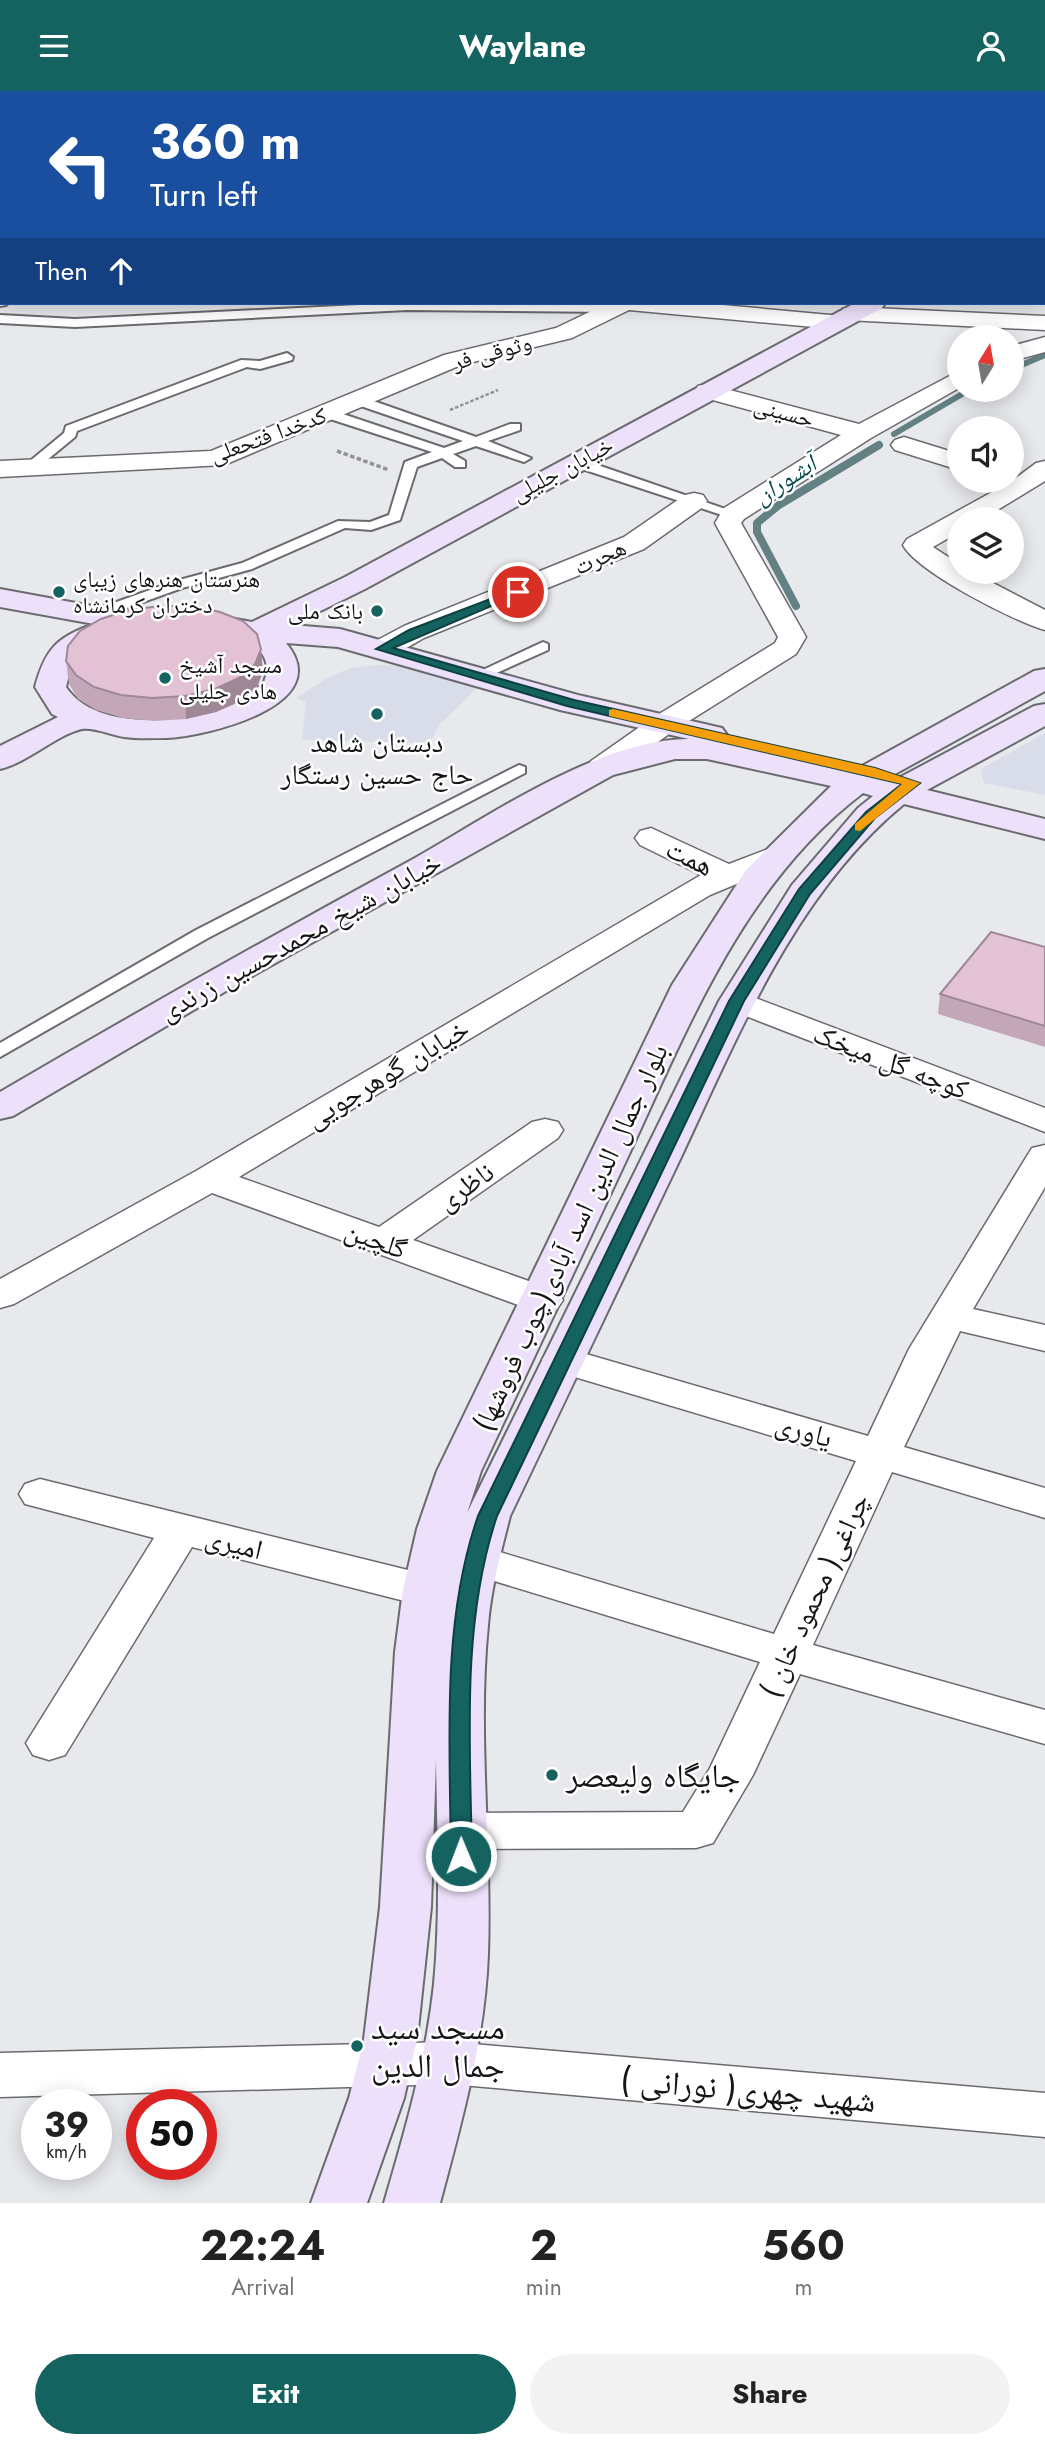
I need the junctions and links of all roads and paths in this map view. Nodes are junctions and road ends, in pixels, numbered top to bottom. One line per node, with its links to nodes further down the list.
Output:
1 (515, 305): 6 (lane)
2 (621, 305): 14 (street, وثوقی فر)
3 (660, 305): 4 (street)
4 (698, 306): 5 (street)
5 (854, 313): 7 (street); 13 (main road, خیابان جلیلی)
6 (0, 319)
7 (1045, 323)
8 (1045, 344): 9 (street)
9 (1024, 350)
10 (287, 357): 27 (lane)
11 (947, 385): 18 (street)
12 (498, 390): 16 (path)
13 (707, 391): 18 (street, حسینی); 25 (main road, خیابان جلیلی)
14 (357, 400): 15 (street, کدخدا فتحعلی); 16 (lane, کدخدا فتحعلی)
15 (326, 413): 22 (lane); 27 (street, کدخدا فتحعلی)
16 (420, 422): 19 (lane, کدخدا فتحعلی)
17 (514, 427): 19 (lane)
18 (862, 433): 32 (street)
19 (476, 442): 22 (lane); 23 (lane, کدخدا فتحعلی)
20 (904, 445): 24 (street)
21 (337, 451): 29 (path)
22 (443, 453): 26 (lane); 29 (lane)
23 (524, 458)
24 (947, 458)
25 (575, 462): 31 (lane); 35 (main road, خیابان جلیلی)
26 (460, 464)
27 (31, 466): 28 (street, کدخدا فتحعلی)
28 (0, 469)
29 (406, 475): 33 (lane)
30 (1032, 480): 38 (street)
31 (694, 501): 32 (lane); 42 (street, هجرت)
32 (733, 514): 48 (street)
33 (395, 517): 34 (lane); 37 (lane)
34 (413, 522)
35 (355, 583): 40 (main road, خیابان جلیلی); 42 (main road)
36 (0, 598): 37 (main road)
37 (94, 615): 39 (main road)
38 (1045, 621)
39 (136, 623): 40 (main road); 47 (main road)
40 (253, 634): 42 (main road); 47 (main road)
41 (543, 647): 43 (lane)
42 (382, 649): 43 (main road)
43 (478, 676): 45 (main road)
44 (1045, 678): 52 (main road, بلوار جمال الدین اسد آبادی(چوب فروشها))
45 (571, 703): 48 (main road); 50 (main road)
46 (1045, 713): 52 (main road, بلوار جمال الدین اسد آبادی(چوب فروشها))
47 (82, 717): 49 (main road)
48 (662, 725): 50 (street); 52 (main road)
49 (0, 759)
50 (601, 768): 52 (main road, خیابان شیخ محمدحسین زرندی); 60 (main road, خیابان شیخ محمدحسین زرندی)
51 (519, 770): 59 (lane)
52 (886, 782): 53 (main road); 54 (main road); 56 (main road, بلوار جمال الدین اسد آبادی(چوب فروشها)); 58 (main road, بلوار جمال الدین اسد آبادی(چوب فروشها))
53 (1045, 821)
54 (1045, 829)
55 (651, 838): 57 (street, همت)
56 (776, 856): 57 (street, خیابان گوهرجویی); 67 (main road, بلوار جمال الدین اسد آبادی(چوب فروشها))
57 (729, 876): 64 (street, خیابان گوهرجویی)
58 (737, 1001): 61 (street, کوچه گل میخک); 70 (main road, بلوار جمال الدین اسد آبادی(چوب فروشها))
59 (0, 1051)
60 (0, 1108)
61 (1045, 1121)
62 (545, 1130): 65 (street, ناظری)
63 (1045, 1156): 68 (street, چراغی( محمود خان ))
64 (209, 1179): 65 (street, گلچین); 66 (street, خیابان گوهرجویی)
65 (384, 1243): 67 (street, گلچین)
66 (0, 1295)
67 (543, 1300): 76 (main road, بلوار جمال الدین اسد آبادی(چوب فروشها))
68 (949, 1316): 69 (street); 71 (street, چراغی( محمود خان ))
69 (1045, 1338)
70 (562, 1360): 71 (street, یاوری); 75 (main road, بلوار جمال الدین اسد آبادی(چوب فروشها))
71 (881, 1453): 73 (street, یاوری); 77 (street, چراغی( محمود خان ))
72 (40, 1494): 74 (street, امیری)
73 (1045, 1503)
74 (181, 1529): 76 (street, امیری); 79 (street)
75 (473, 1559): 77 (street); 80 (main road, بلوار جمال الدین اسد آبادی(چوب فروشها))
76 (428, 1591): 82 (main road, بلوار جمال الدین اسد آبادی(چوب فروشها))
77 (786, 1654): 78 (street); 80 (street, چراغی( محمود خان ))
78 (1045, 1727)
79 (49, 1743)
80 (461, 1831): 81 (main road, بلوار جمال الدین اسد آبادی(چوب فروشها))
81 (450, 2063): 82 (street, شهید چهری( نورانی )); 84 (street, شهید چهری( نورانی )); 86 (main road, بلوار جمال الدین اسد آبادی(چوب فروشها))
82 (386, 2064): 83 (street, شهید چهری( نورانی )); 85 (main road, بلوار جمال الدین اسد آبادی(چوب فروشها))
83 (0, 2075)
84 (1045, 2113)
85 (339, 2203)
86 (412, 2203)

